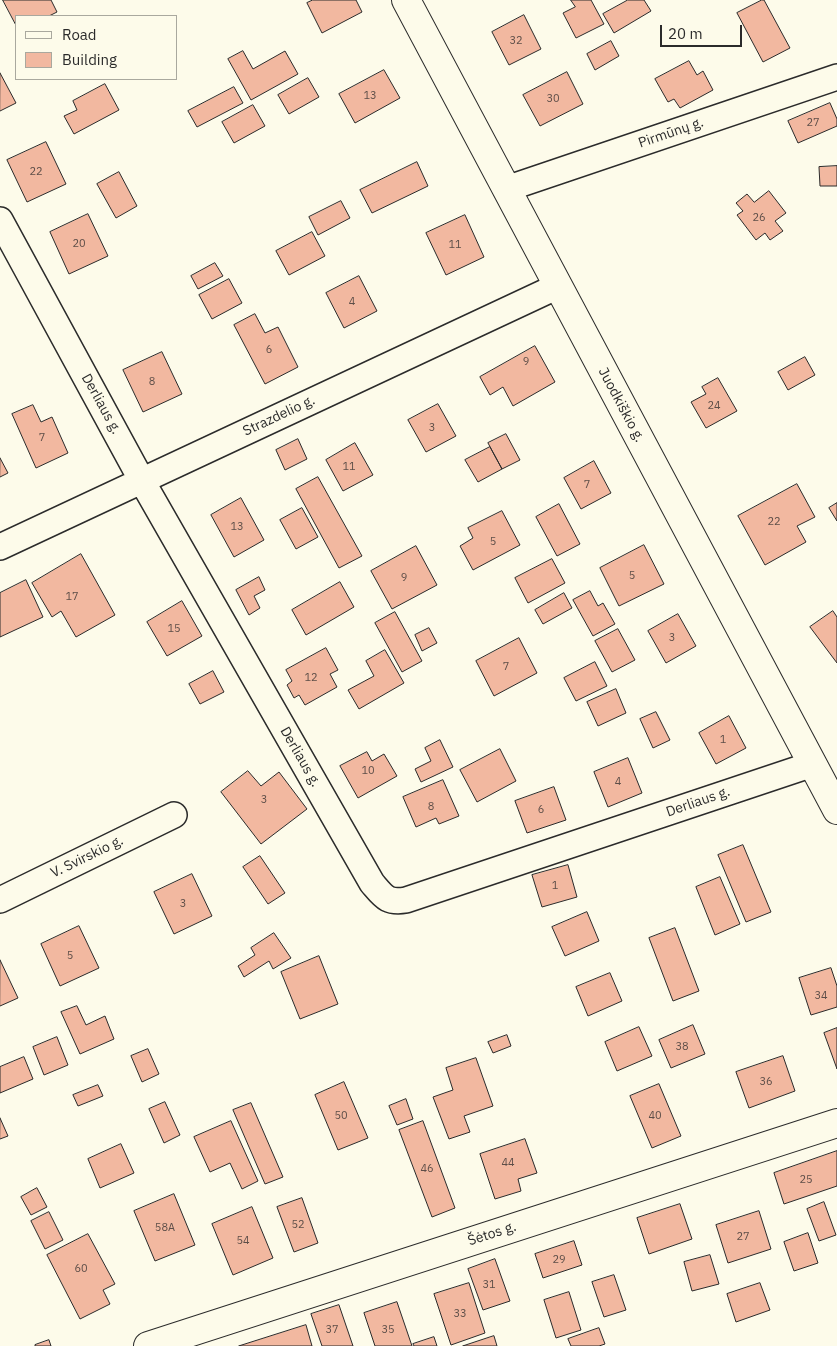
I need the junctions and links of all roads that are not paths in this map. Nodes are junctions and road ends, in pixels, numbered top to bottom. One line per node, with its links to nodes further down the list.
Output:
1 (406, 0): 3 (street, Juodkiškio g.)
2 (837, 77): 3 (street, Pirmūnų g.)
3 (506, 189): 5 (street, Juodkiškio g.)
4 (0, 220): 6 (street, Derliaus g.)
5 (558, 286): 6 (street, Strazdelio g.); 8 (street, Juodkiškio g.)
6 (142, 480): 7 (street, Strazdelio g.); 8 (street, Derliaus g.)
7 (0, 547)
8 (812, 764): 9 (street, Juodkiškio g.)
9 (837, 810)
10 (174, 815): 11 (street, V. Svirskio g.)
11 (0, 900)
12 (837, 1123): 13 (street, Šėtos g.)
13 (148, 1346)

